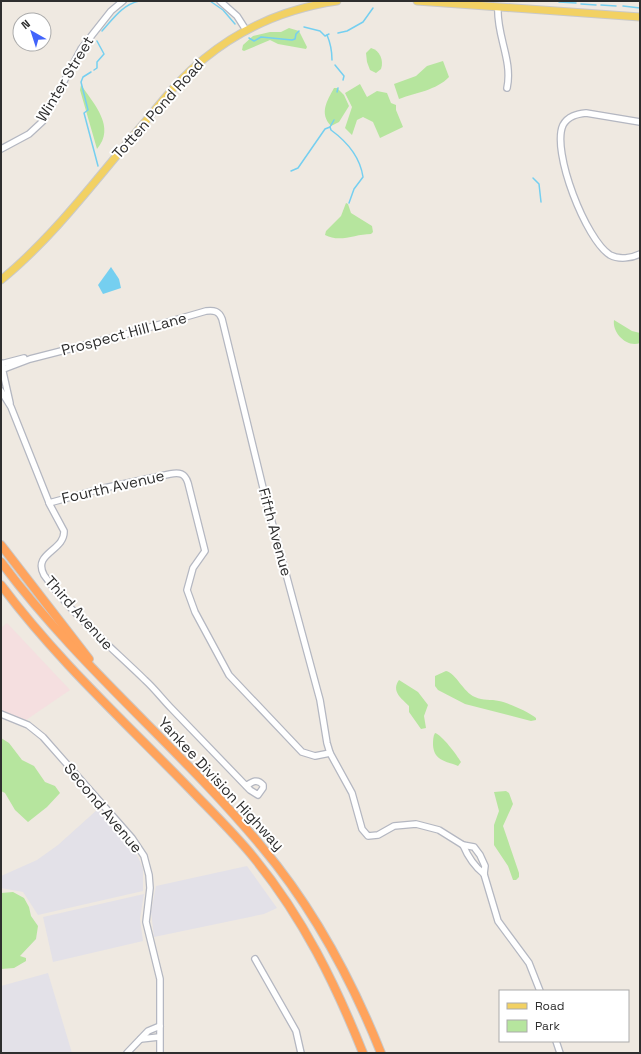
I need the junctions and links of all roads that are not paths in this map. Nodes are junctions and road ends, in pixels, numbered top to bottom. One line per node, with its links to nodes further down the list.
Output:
1 (123, 1): 10 (street, Winter Street)
2 (220, 1): 7 (street)
3 (337, 1): 7 (main road, Totten Pond Road)
4 (416, 1): 5 (main road)
5 (498, 7): 6 (main road); 8 (street)
6 (640, 17)
7 (246, 30): 12 (main road, Totten Pond Road)
8 (507, 88)
9 (640, 122): 11 (street)
10 (1, 150)
11 (640, 254)
12 (14, 268): 13 (main road, Totten Pond Road); 14 (main road, Totten Pond Road)
13 (1, 273)
14 (1, 280)
15 (217, 312): 16 (street, Prospect Hill Lane); 25 (street, Fifth Avenue)
16 (1, 366): 18 (street, Third Avenue)
17 (1, 391): 18 (street, Third Avenue)
18 (11, 407): 19 (street, Third Avenue)
19 (49, 503): 25 (street, Fourth Avenue); 26 (street, Third Avenue)
20 (1, 545): 23 (highway)
21 (1, 562): 23 (highway, Yankee Division Highway)
22 (1, 585): 38 (highway, Yankee Division Highway)
23 (99, 675): 39 (highway, Yankee Division Highway)
24 (1, 714): 31 (street, Second Avenue)
25 (330, 753): 27 (street, Fifth Avenue)
26 (246, 786)
27 (463, 845): 28 (street); 28 (street)
28 (484, 874): 30 (street)
29 (255, 959): 37 (street)
30 (540, 990)
31 (160, 1026): 32 (street, Second Avenue); 33 (street)
32 (159, 1037): 33 (street); 36 (street, Second Avenue)
33 (139, 1041): 35 (street)
34 (556, 1042): 40 (street)
35 (127, 1053)
36 (160, 1053)
37 (301, 1053)
38 (363, 1053)
39 (380, 1053)
40 (560, 1053)

